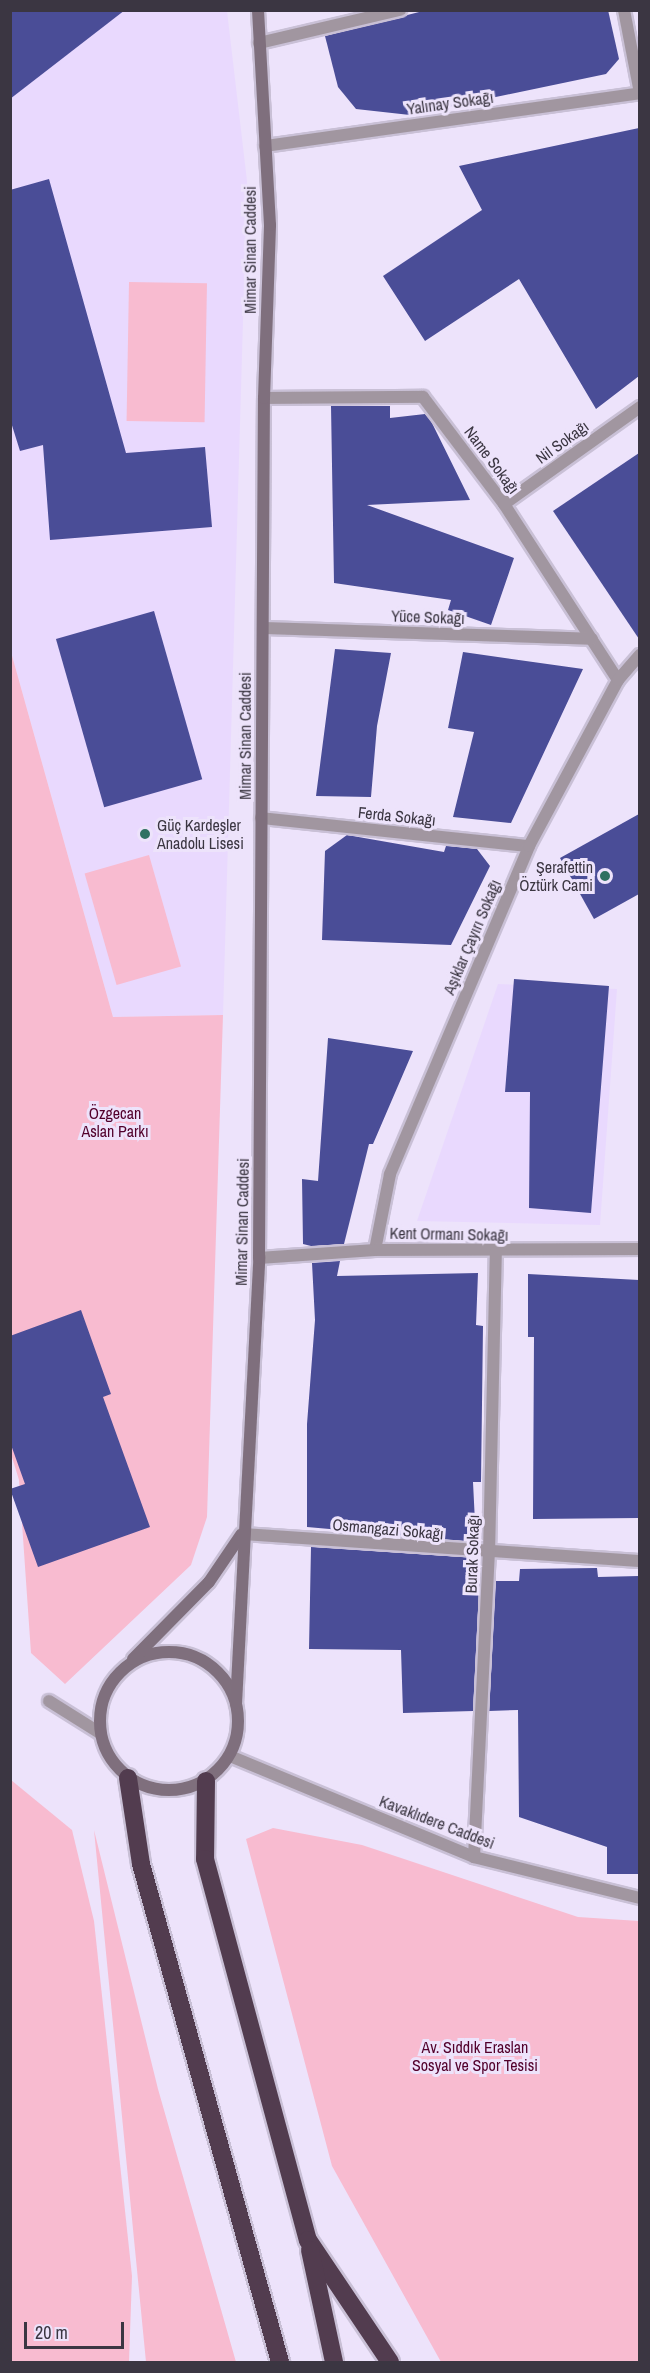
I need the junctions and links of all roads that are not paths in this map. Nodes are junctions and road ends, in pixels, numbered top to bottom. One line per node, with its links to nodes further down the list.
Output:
1 (258, 10): 4 (main road, Mimar Sinan Caddesi)
2 (400, 10): 4 (street)
3 (624, 10): 5 (street)
4 (260, 43): 6 (main road, Mimar Sinan Caddesi)
5 (639, 93): 6 (street, Yalınay Sokağı)
6 (265, 146): 7 (main road, Mimar Sinan Caddesi)
7 (264, 398): 9 (street, Name Sokağı); 10 (main road, Mimar Sinan Caddesi)
8 (639, 407): 9 (street, Nil Sokağı)
9 (504, 504): 11 (street, Name Sokağı)
10 (263, 628): 11 (street, Yüce Sokağı); 14 (main road, Mimar Sinan Caddesi)
11 (592, 639): 13 (street, Name Sokağı)
12 (639, 655): 13 (street, Aşıklar Çayırı Sokağı)
13 (618, 680): 15 (street, Aşıklar Çayırı Sokağı)
14 (261, 818): 15 (street, Ferda Sokağı); 19 (main road, Mimar Sinan Caddesi)
15 (529, 846): 17 (street, Aşıklar Çayırı Sokağı)
16 (639, 1249): 18 (street, Kent Ormanı Sokağı)
17 (375, 1250): 18 (street, Kent Ormanı Sokağı); 19 (street, Kent Ormanı Sokağı)
18 (496, 1252): 21 (street, Burak Sokağı)
19 (259, 1258): 20 (main road, Mimar Sinan Caddesi)
20 (242, 1534): 21 (street, Osmangazi Sokağı); 23 (main road); 25 (main road, Mimar Sinan Caddesi)
21 (489, 1554): 22 (street, Osmangazi Sokağı); 30 (street, Burak Sokağı)
22 (639, 1560)
23 (123, 1670): 25 (main road); 26 (main road)
24 (49, 1701): 26 (street)
25 (236, 1704): 27 (main road)
26 (100, 1733): 28 (main road)
27 (230, 1756): 29 (main road); 30 (street, Kavaklıdere Caddesi)
28 (128, 1778): 29 (main road); 32 (highway)
29 (206, 1781): 33 (highway)
30 (474, 1857): 31 (street, Kavaklıdere Caddesi)
31 (639, 1898)
32 (231, 2187): 34 (highway); 35 (highway)
33 (308, 2240): 36 (highway); 37 (highway)
34 (272, 2362)
35 (280, 2362)
36 (334, 2362)
37 (390, 2362)

